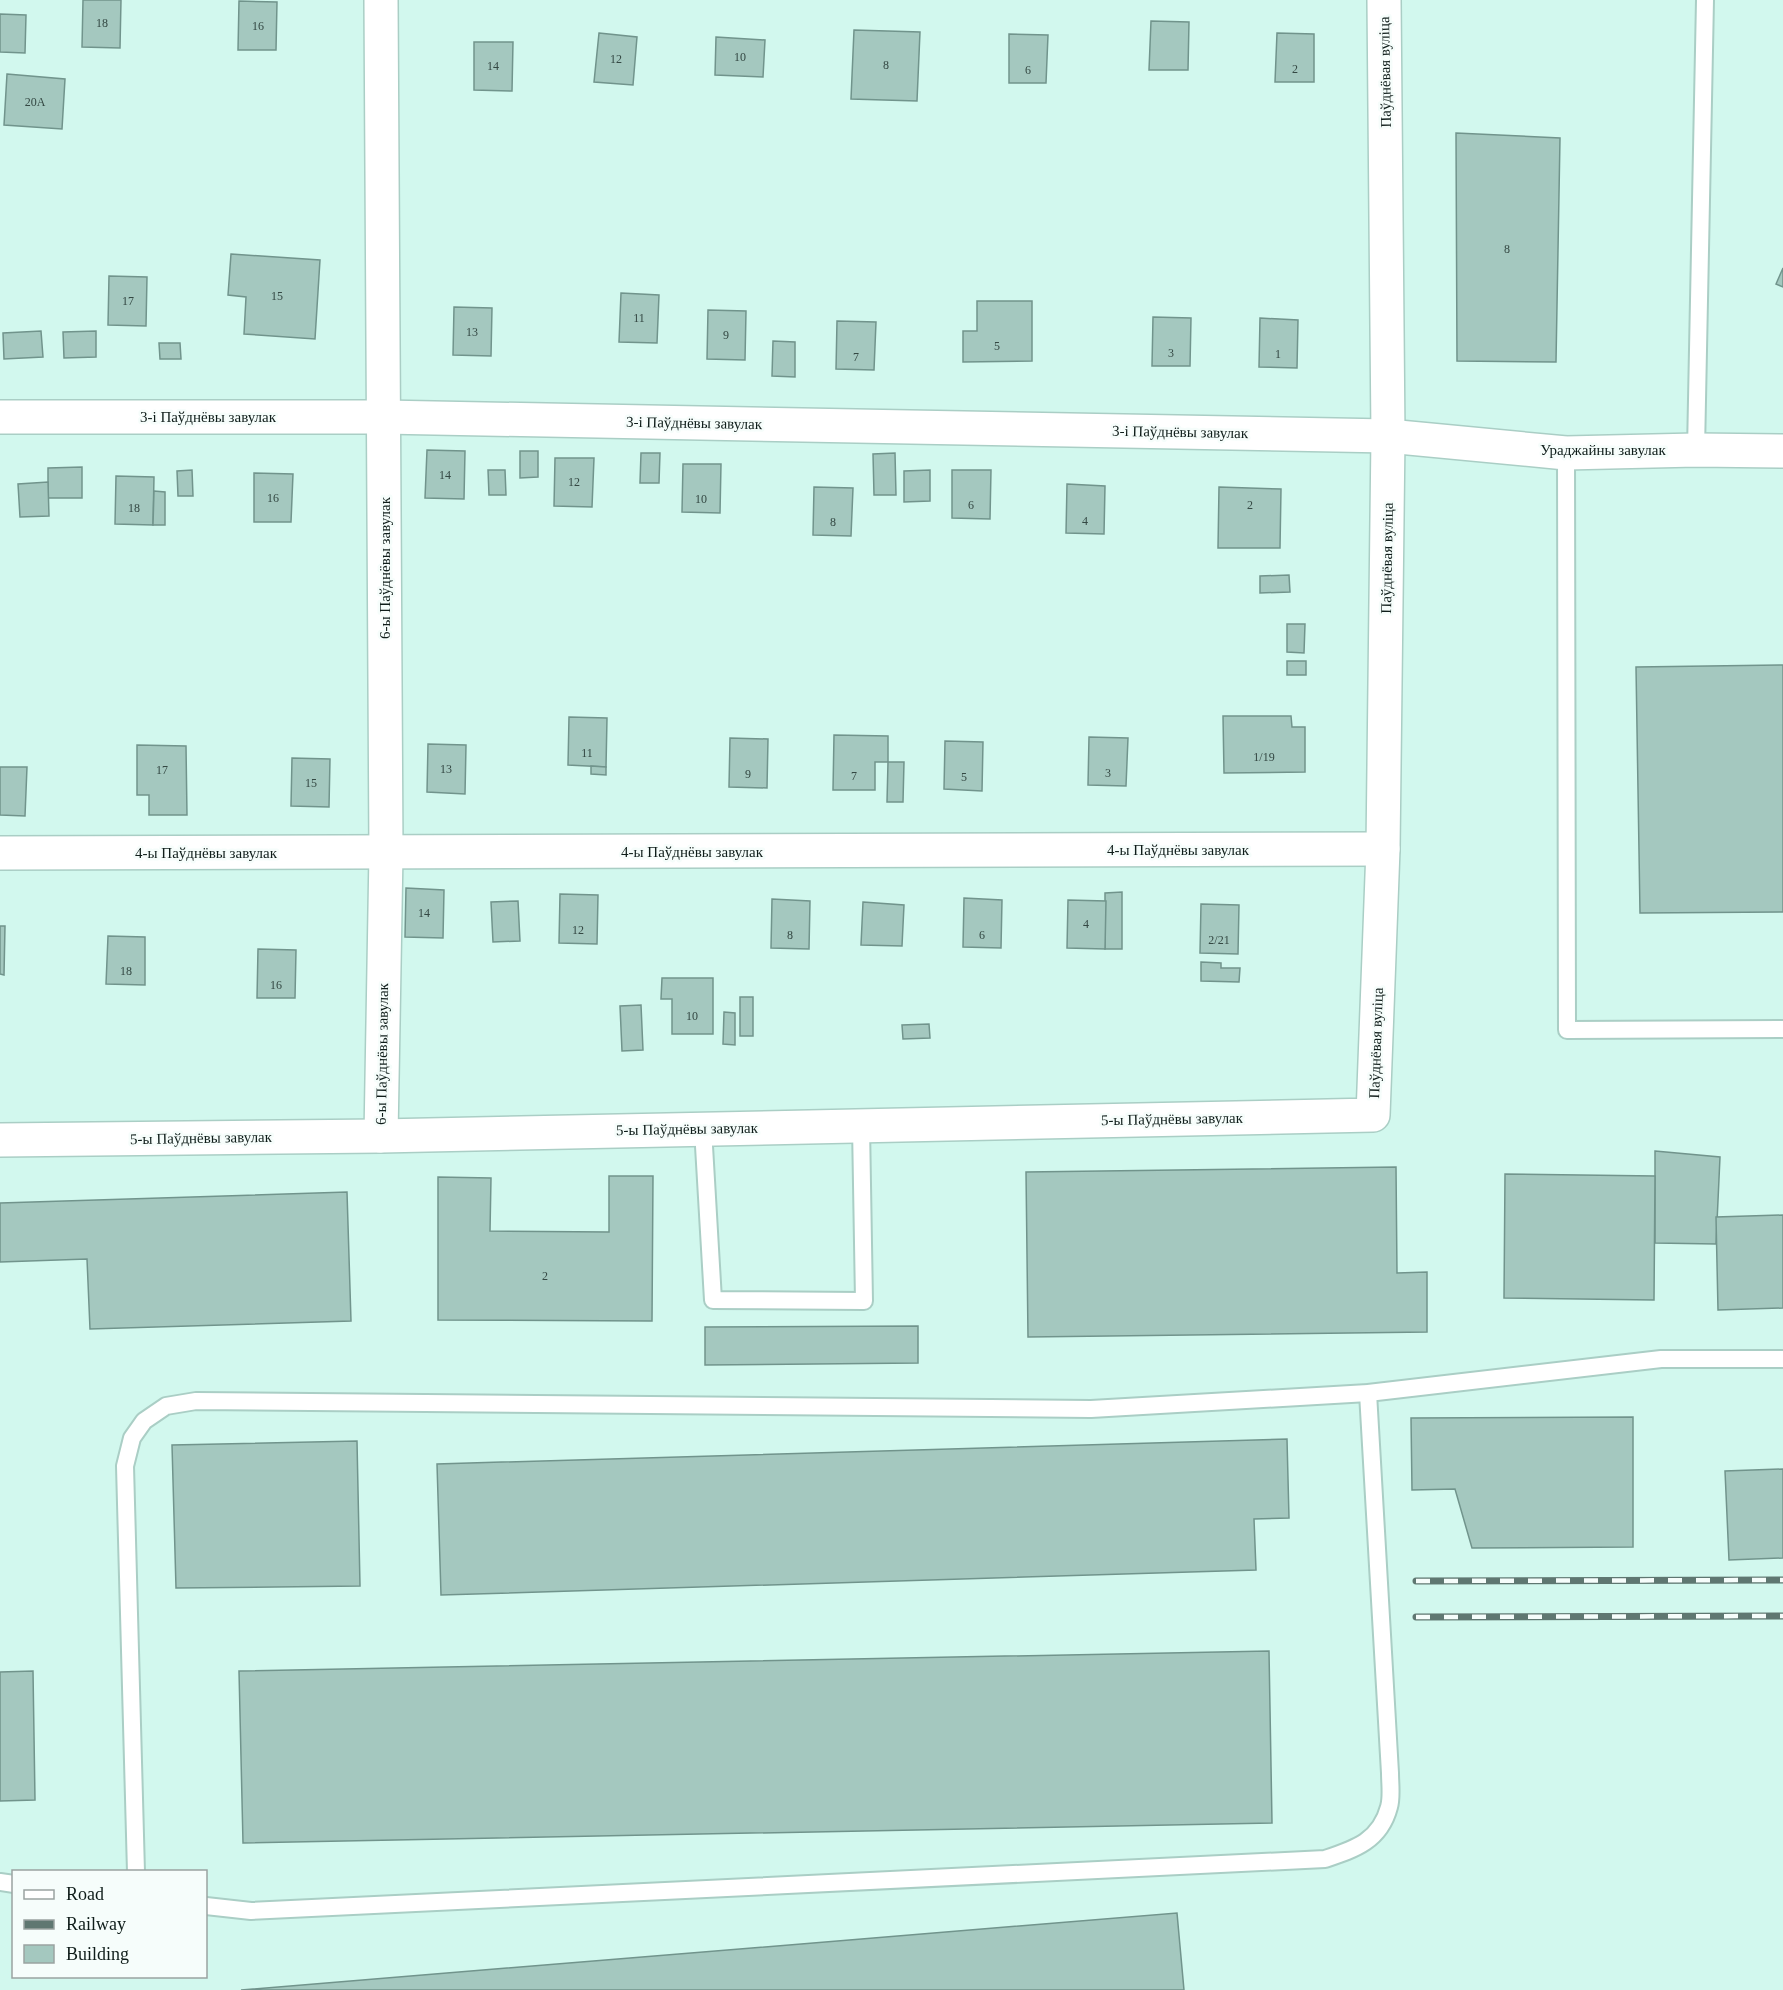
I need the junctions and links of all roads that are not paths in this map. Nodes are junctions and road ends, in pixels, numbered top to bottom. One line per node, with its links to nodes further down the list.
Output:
1 (381, 0): 5 (street, 6-ы Паўднёвы завулак)
2 (1384, 0): 6 (street, Паўднёвая вуліца)
3 (1705, 0): 7 (lane)
4 (0, 417): 5 (street, 3-і Паўднёвы завулак)
5 (384, 417): 6 (street, 3-і Паўднёвы завулак); 12 (street, 6-ы Паўднёвы завулак)
6 (1388, 436): 9 (street, Ураджайны завулак); 10 (street, Паўднёвая вуліца)
7 (1696, 450): 8 (street, Ураджайны завулак); 9 (street, Ураджайны завулак)
8 (1783, 451)
9 (1566, 453): 13 (lane)
10 (1383, 849): 12 (street, 4-ы Паўднёвы завулак); 14 (street, Паўднёвая вуліца)
11 (0, 853): 12 (street, 4-ы Паўднёвы завулак)
12 (386, 853): 17 (street, 6-ы Паўднёвы завулак)
13 (1783, 1029)
14 (1373, 1115): 15 (street, 5-ы Паўднёвы завулак)
15 (861, 1126): 16 (street, 5-ы Паўднёвы завулак); 16 (lane)
16 (703, 1129): 17 (street, 5-ы Паўднёвы завулак)
17 (381, 1136): 18 (street, 5-ы Паўднёвы завулак)
18 (0, 1140)
19 (1783, 1359): 20 (lane)
20 (1368, 1393): 21 (lane); 22 (lane)
21 (136, 1870)
22 (207, 1906)

